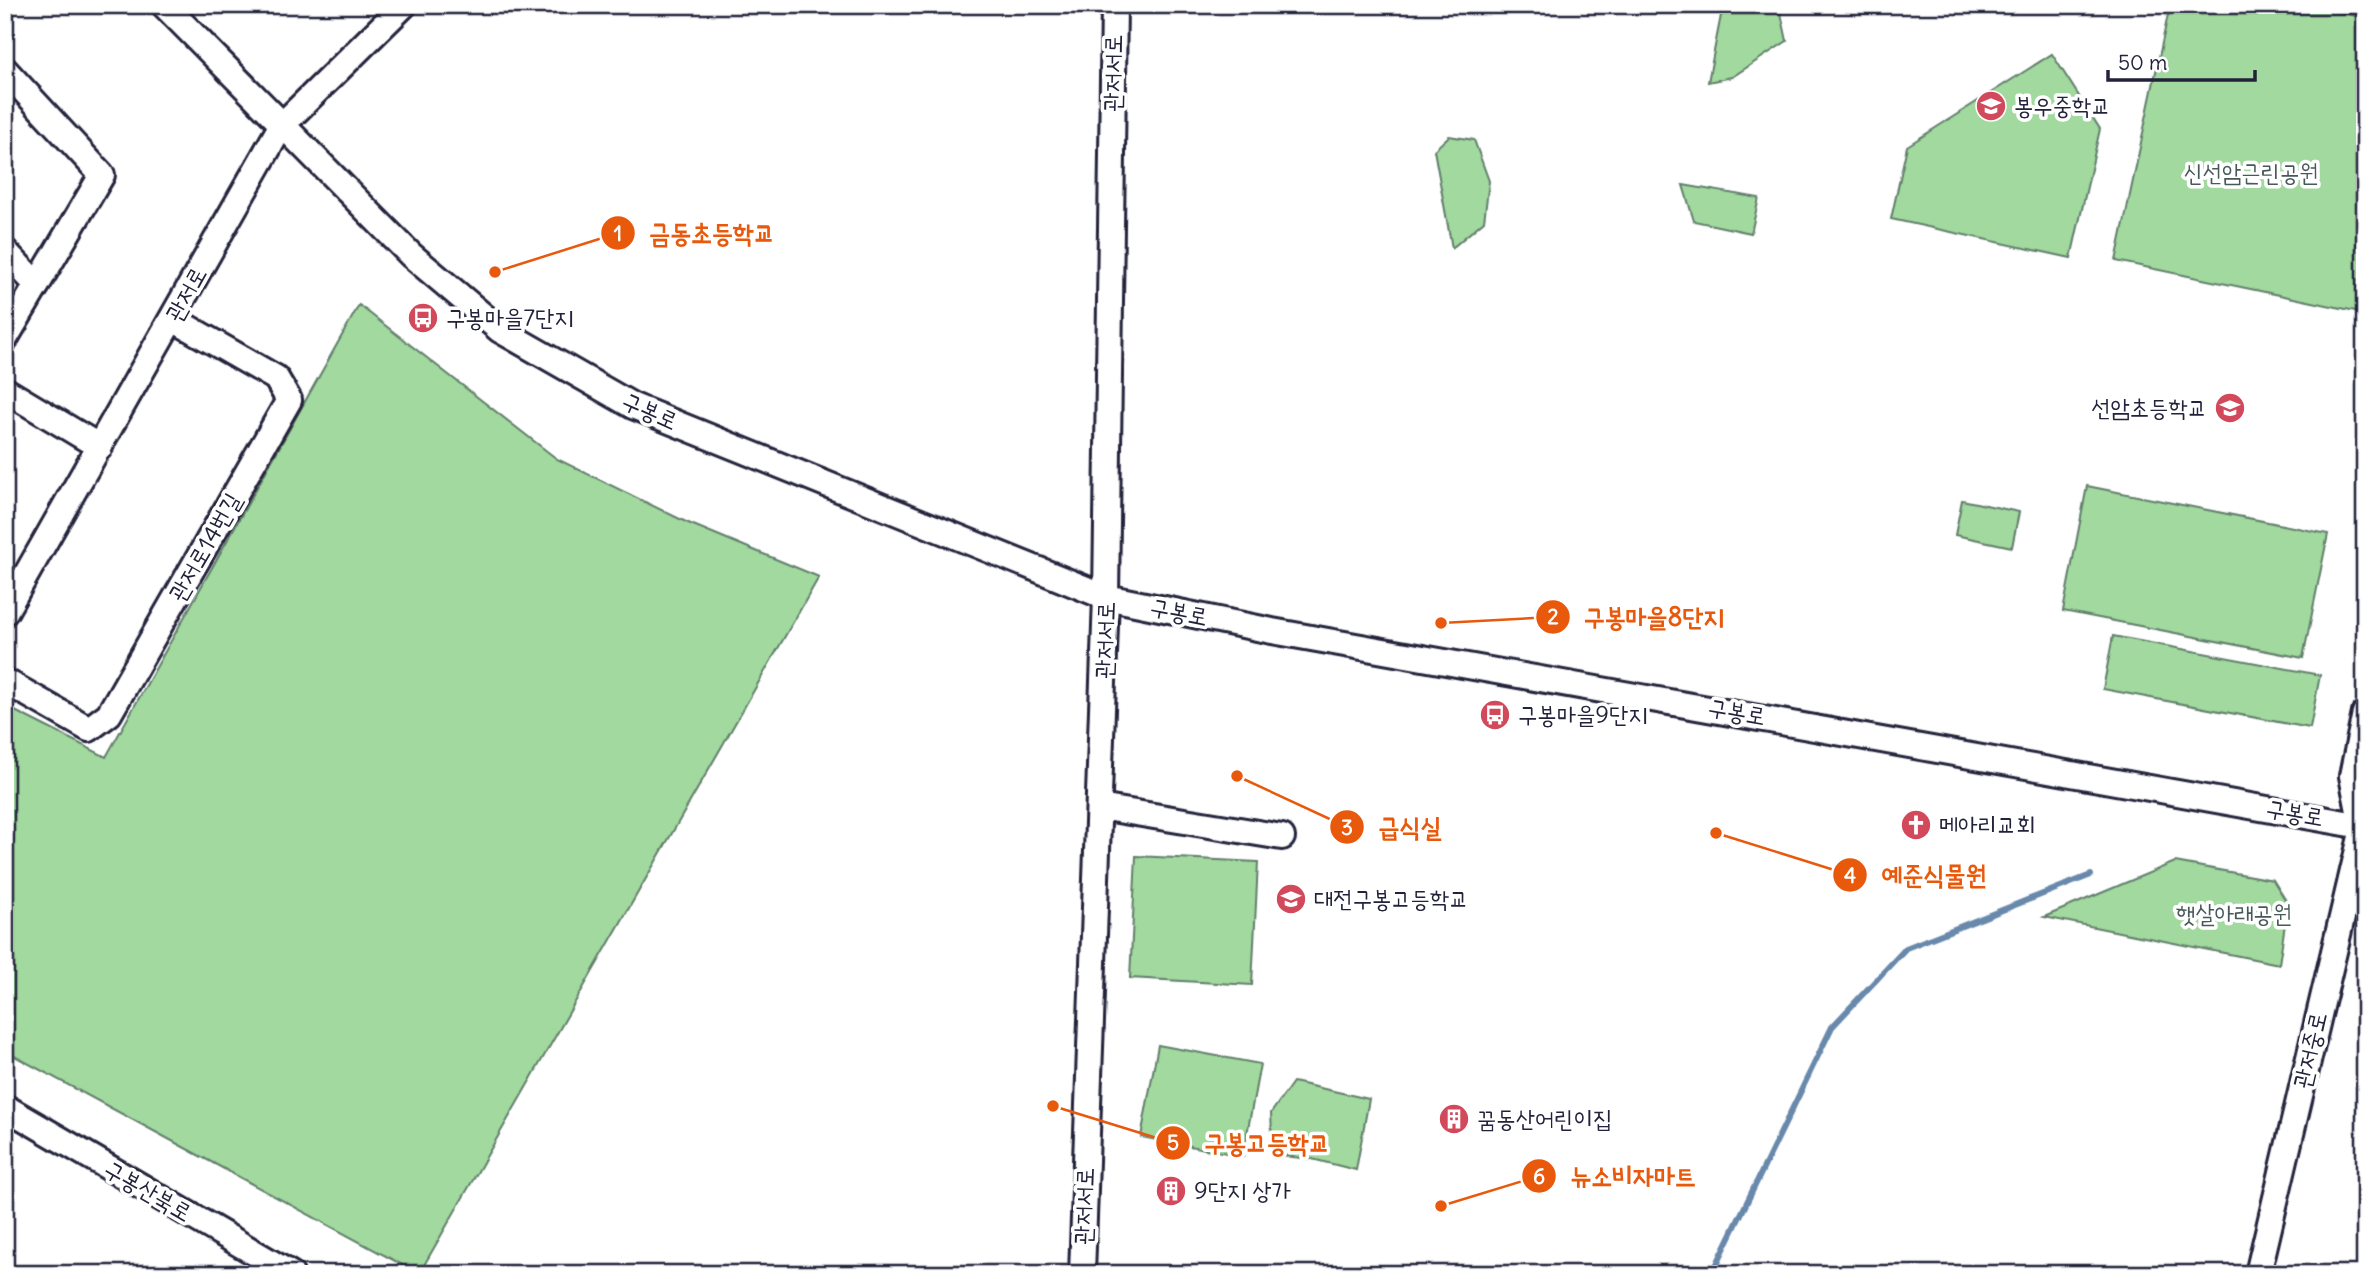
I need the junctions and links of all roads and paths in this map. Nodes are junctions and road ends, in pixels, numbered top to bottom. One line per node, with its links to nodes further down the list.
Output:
1 (164, 5): 5 (street, 구봉로)
2 (404, 5): 5 (street, 관저로)
3 (1114, 5): 12 (street, 관저서로)
4 (5, 70): 7 (street)
5 (281, 126): 8 (street, 관저로); 12 (street, 구봉로)
6 (5, 251): 7 (street)
7 (37, 285): 9 (street)
8 (173, 319): 11 (street, 관저로); 14 (street, 관저로14번길)
9 (5, 339)
10 (5, 390): 11 (street)
11 (100, 447): 13 (street, 관저로)
12 (1106, 597): 16 (street, 관저서로); 17 (street, 구봉로)
13 (5, 612)
14 (5, 681)
15 (2365, 713): 17 (street, 관저중로)
16 (1099, 807): 18 (street); 21 (street, 관저서로)
17 (2364, 824): 22 (street, 관저중로)
18 (1282, 837)
19 (5, 1107): 20 (street, 구봉산북로)
20 (291, 1274)
21 (1082, 1274)
22 (2258, 1274)

